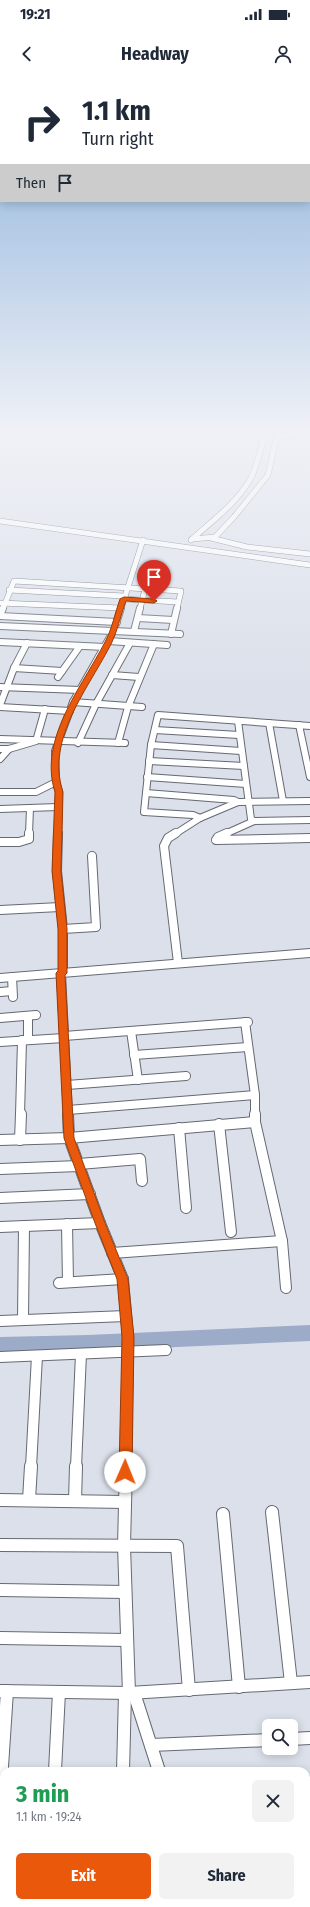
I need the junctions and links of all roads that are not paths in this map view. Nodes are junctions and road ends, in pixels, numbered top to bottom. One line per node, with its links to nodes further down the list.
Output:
1 (219, 514): 5 (street)
2 (236, 514): 4 (street)
3 (0, 521): 6 (street)
4 (211, 538): 5 (street); 8 (street)
5 (192, 539): 7 (street)
6 (142, 540): 7 (street); 11 (street)
7 (182, 546): 9 (street)
8 (310, 554)
9 (310, 565)
10 (106, 586): 11 (street); 13 (street); 15 (street)
11 (128, 588): 12 (street); 16 (street)
12 (145, 589): 17 (street); 18 (street)
13 (9, 590): 14 (street); 19 (street)
14 (80, 594): 15 (street); 20 (street)
15 (104, 595): 16 (street)
16 (124, 598): 17 (street); 21 (street)
17 (142, 600): 18 (street); 23 (street)
18 (178, 602): 25 (street)
19 (2, 603): 20 (street); 22 (street)
20 (75, 606): 21 (street); 24 (street)
21 (121, 608): 27 (street)
22 (0, 616): 24 (street)
23 (138, 618): 25 (street); 31 (street)
24 (68, 620): 26 (street)
25 (174, 620): 32 (street)
26 (94, 621): 27 (street); 29 (street)
27 (117, 622): 30 (street)
28 (0, 626): 29 (street)
29 (90, 630): 30 (street)
30 (114, 630): 31 (street); 37 (street)
31 (134, 631): 32 (street)
32 (171, 634): 33 (street)
33 (180, 634)
34 (0, 642): 35 (street)
35 (26, 643): 40 (street); 41 (street)
36 (130, 643): 37 (street); 38 (street); 43 (street)
37 (107, 644): 40 (street); 47 (street)
38 (154, 644): 39 (street); 44 (street)
39 (167, 645)
40 (80, 646): 42 (street)
41 (14, 668): 42 (street); 46 (street)
42 (62, 671): 45 (street)
43 (112, 675): 44 (street); 49 (street)
44 (140, 677): 51 (street)
45 (58, 678)
46 (3, 687): 47 (street); 50 (street)
47 (80, 690): 48 (street)
48 (73, 702): 49 (street); 54 (street)
49 (96, 704): 51 (street); 64 (street)
50 (0, 706): 53 (street)
51 (128, 707): 52 (street); 64 (street)
52 (142, 707)
53 (45, 710): 54 (street); 62 (street)
54 (70, 711): 63 (street)
55 (238, 721): 56 (street); 59 (street); 60 (street)
56 (269, 723): 57 (street); 78 (street)
57 (299, 725): 58 (street); 73 (street)
58 (310, 726)
59 (155, 730): 60 (street); 65 (street)
60 (239, 735): 68 (street)
61 (0, 739): 62 (street)
62 (36, 741): 63 (street); 67 (street)
63 (58, 742): 64 (street); 74 (street)
64 (78, 743)
65 (151, 745): 68 (street); 70 (street)
66 (0, 749): 67 (street)
67 (9, 749): 69 (street)
68 (242, 751): 71 (street)
69 (0, 759)
70 (149, 761): 71 (street); 72 (street)
71 (244, 766): 75 (street)
72 (147, 776): 75 (street); 77 (street)
73 (310, 777)
74 (56, 782): 76 (street); 82 (street)
75 (246, 784): 81 (street)
76 (0, 792)
77 (146, 793): 80 (street); 85 (street)
78 (283, 801): 79 (street); 81 (street)
79 (310, 801)
80 (238, 802): 81 (street); 85 (street)
81 (248, 802): 87 (street)
82 (58, 807): 83 (street); 91 (street)
83 (30, 808): 84 (street); 89 (street)
84 (0, 809)
85 (200, 818): 95 (street)
86 (310, 820): 87 (street)
87 (254, 821): 88 (street)
88 (310, 838)
89 (0, 842)
90 (92, 856): 93 (street)
91 (60, 906): 92 (street); 93 (street)
92 (0, 910)
93 (63, 929): 96 (street)
94 (310, 953): 95 (street)
95 (178, 963): 96 (street)
96 (62, 973): 98 (street); 102 (street)
97 (0, 978): 98 (street)
98 (12, 978): 99 (street)
99 (0, 992)
100 (0, 1018): 103 (street)
101 (130, 1031): 102 (street); 105 (street); 106 (street)
102 (64, 1037): 103 (street); 109 (street)
103 (25, 1040): 104 (street); 117 (street)
104 (0, 1042)
105 (248, 1047): 106 (street); 110 (street)
106 (134, 1055): 108 (street)
107 (186, 1076): 108 (street)
108 (138, 1080): 109 (street)
109 (67, 1085): 111 (street)
110 (255, 1095): 111 (street); 112 (street)
111 (68, 1110): 115 (street)
112 (254, 1122): 113 (street); 129 (street)
113 (219, 1124): 114 (street); 128 (street)
114 (179, 1128): 115 (street); 123 (street)
115 (69, 1138): 117 (street); 118 (street)
116 (0, 1140): 117 (street)
117 (20, 1140)
118 (79, 1165): 119 (street); 120 (street); 121 (street)
119 (0, 1169)
120 (142, 1181)
121 (90, 1194): 122 (street); 124 (street)
122 (0, 1198)
123 (186, 1208)
124 (100, 1223): 125 (street); 130 (street)
125 (67, 1224): 126 (street); 131 (street)
126 (24, 1226): 127 (street); 134 (street)
127 (0, 1227)
128 (231, 1232)
129 (282, 1241): 130 (street); 132 (street)
130 (112, 1253): 131 (street)
131 (123, 1279): 133 (street)
132 (286, 1288)
133 (126, 1316): 134 (street); 136 (street)
134 (22, 1320): 135 (street)
135 (0, 1322)
136 (128, 1345): 137 (street); 138 (street); 144 (street)
137 (166, 1350)
138 (81, 1354): 139 (street); 143 (street)
139 (37, 1356): 140 (street); 142 (street)
140 (0, 1357)
141 (0, 1500): 142 (street)
142 (29, 1500): 143 (street)
143 (75, 1501): 144 (street)
144 (125, 1502): 148 (street)
145 (272, 1512): 154 (street)
146 (223, 1514): 155 (street)
147 (0, 1544): 148 (street)
148 (124, 1546): 150 (street); 156 (street)
149 (0, 1590): 150 (street)
150 (125, 1592): 152 (street)
151 (0, 1638): 152 (street)
152 (127, 1640): 159 (street)
153 (310, 1682): 154 (street)
154 (291, 1684): 155 (street)
155 (239, 1686): 156 (street)
156 (189, 1690): 159 (street)
157 (4, 1691): 158 (street); 164 (street)
158 (59, 1692): 159 (street); 165 (street)
159 (129, 1693): 163 (street); 166 (street)
160 (310, 1738): 161 (street)
161 (298, 1739)
162 (262, 1740): 163 (street)
163 (151, 1745): 167 (street)
164 (1, 1767)
165 (55, 1767)
166 (123, 1767)
167 (158, 1767)

